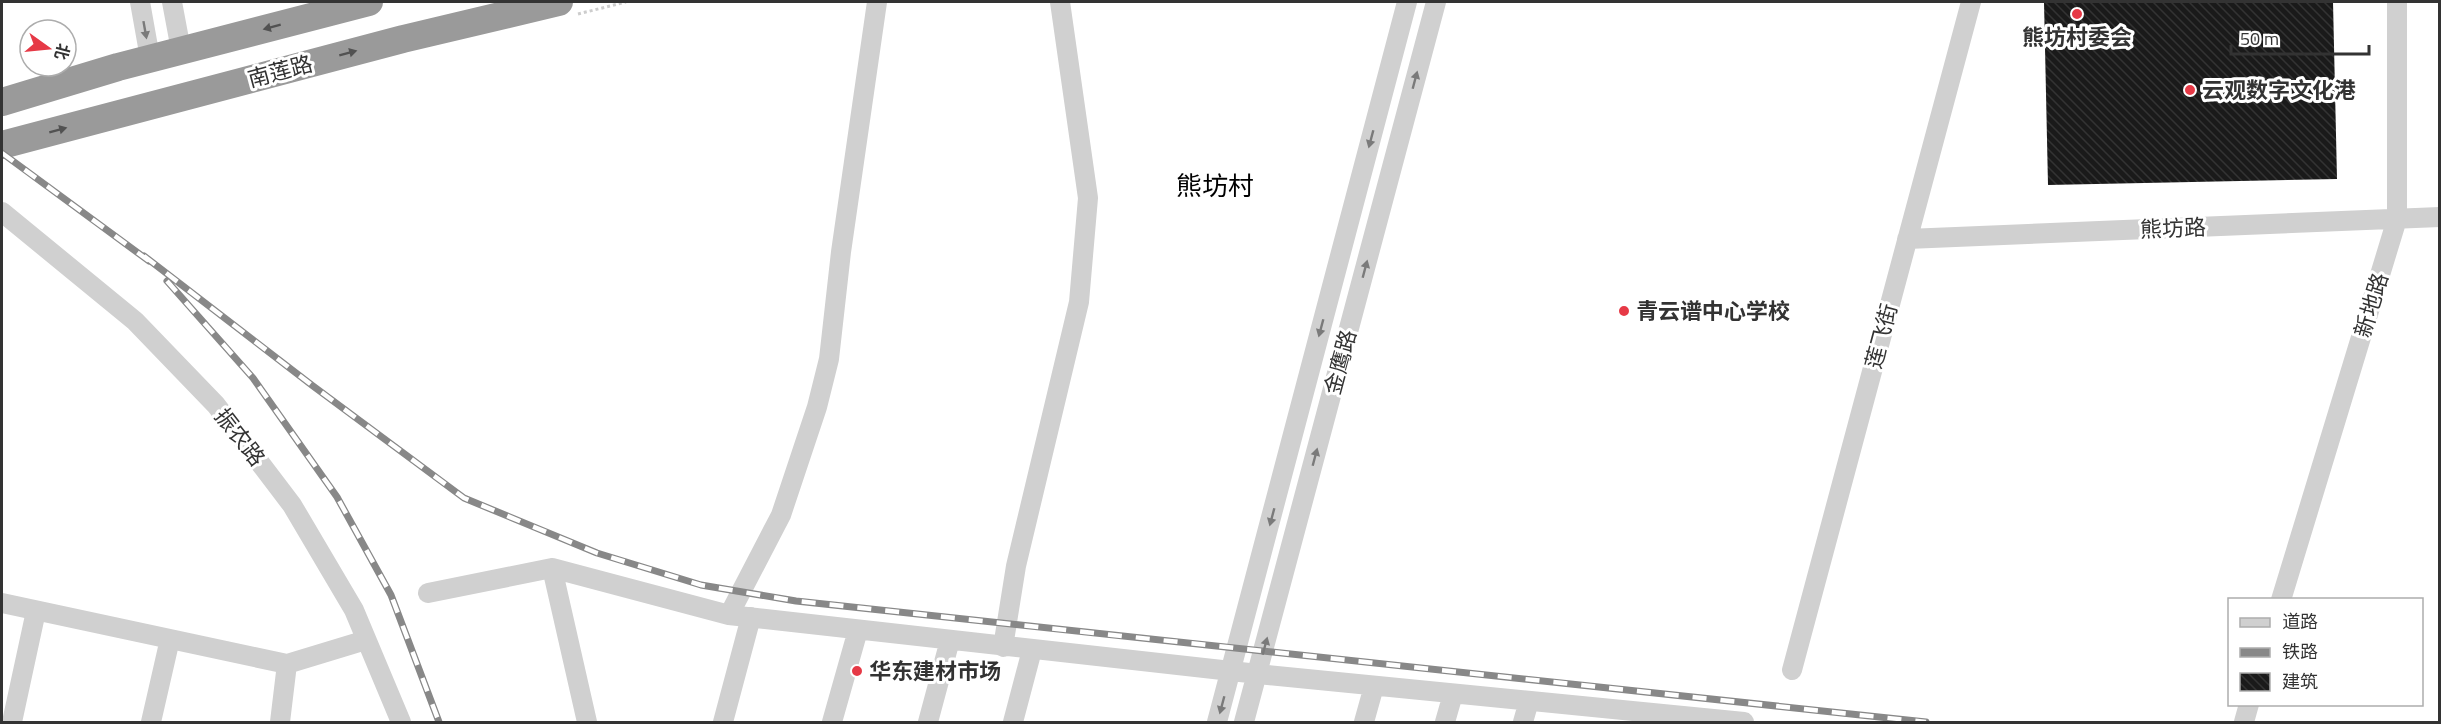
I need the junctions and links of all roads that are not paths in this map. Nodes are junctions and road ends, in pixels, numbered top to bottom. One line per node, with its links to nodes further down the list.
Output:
1 (140, 2): 12 (street, one-way to 12)
2 (171, 2): 11 (street)
3 (369, 2): 11 (highway, 南莲路, one-way to 11)
4 (559, 2): 14 (highway, 南莲路, one-way to 4)
5 (877, 2): 24 (street)
6 (1060, 2): 30 (street)
7 (1407, 2): 33 (street, 金鹰路, one-way to 33)
8 (1436, 2): 35 (street, 金鹰路, one-way to 8)
9 (1971, 2): 18 (street, 莲飞街)
10 (2397, 2): 17 (street, 新地路)
11 (181, 50): 12 (highway, 南莲路)
12 (150, 58): 13 (highway, 南莲路)
13 (2, 102)
14 (2, 145)
15 (2, 212): 28 (street, 振农路)
16 (2439, 217): 17 (street, 熊坊路)
17 (2397, 219): 18 (street, 熊坊路); 21 (street, 新地路)
18 (1907, 238): 34 (street, 莲飞街)
19 (552, 568): 20 (street); 24 (street); 46 (street)
20 (428, 593)
21 (2282, 598)
22 (2, 603): 23 (street)
23 (36, 611): 27 (street); 42 (street)
24 (729, 615): 25 (street)
25 (751, 617): 26 (street); 47 (street)
26 (858, 630): 29 (street); 48 (street)
27 (170, 639): 32 (street); 43 (street)
28 (366, 639): 32 (street); 45 (street, 振农路)
29 (950, 640): 30 (street); 49 (street)
30 (1003, 647): 31 (street)
31 (1032, 650): 33 (street); 50 (street)
32 (287, 664): 44 (street)
33 (1231, 670): 35 (street); 51 (street, 金鹰路, one-way to 51)
34 (1792, 670)
35 (1258, 674): 36 (street); 52 (street, 金鹰路)
36 (1374, 686): 37 (street); 53 (street)
37 (1453, 694): 38 (street); 54 (street)
38 (1529, 701): 40 (street); 55 (street)
39 (2249, 706): 57 (street)
40 (1599, 715): 41 (street)
41 (1673, 719): 56 (street)
42 (12, 723)
43 (151, 723)
44 (280, 723)
45 (401, 723)
46 (587, 723)
47 (723, 723)
48 (832, 723)
49 (928, 723)
50 (1013, 723)
51 (1217, 723)
52 (1244, 723)
53 (1364, 723)
54 (1445, 723)
55 (1523, 723)
56 (1744, 723)
57 (2244, 723)

